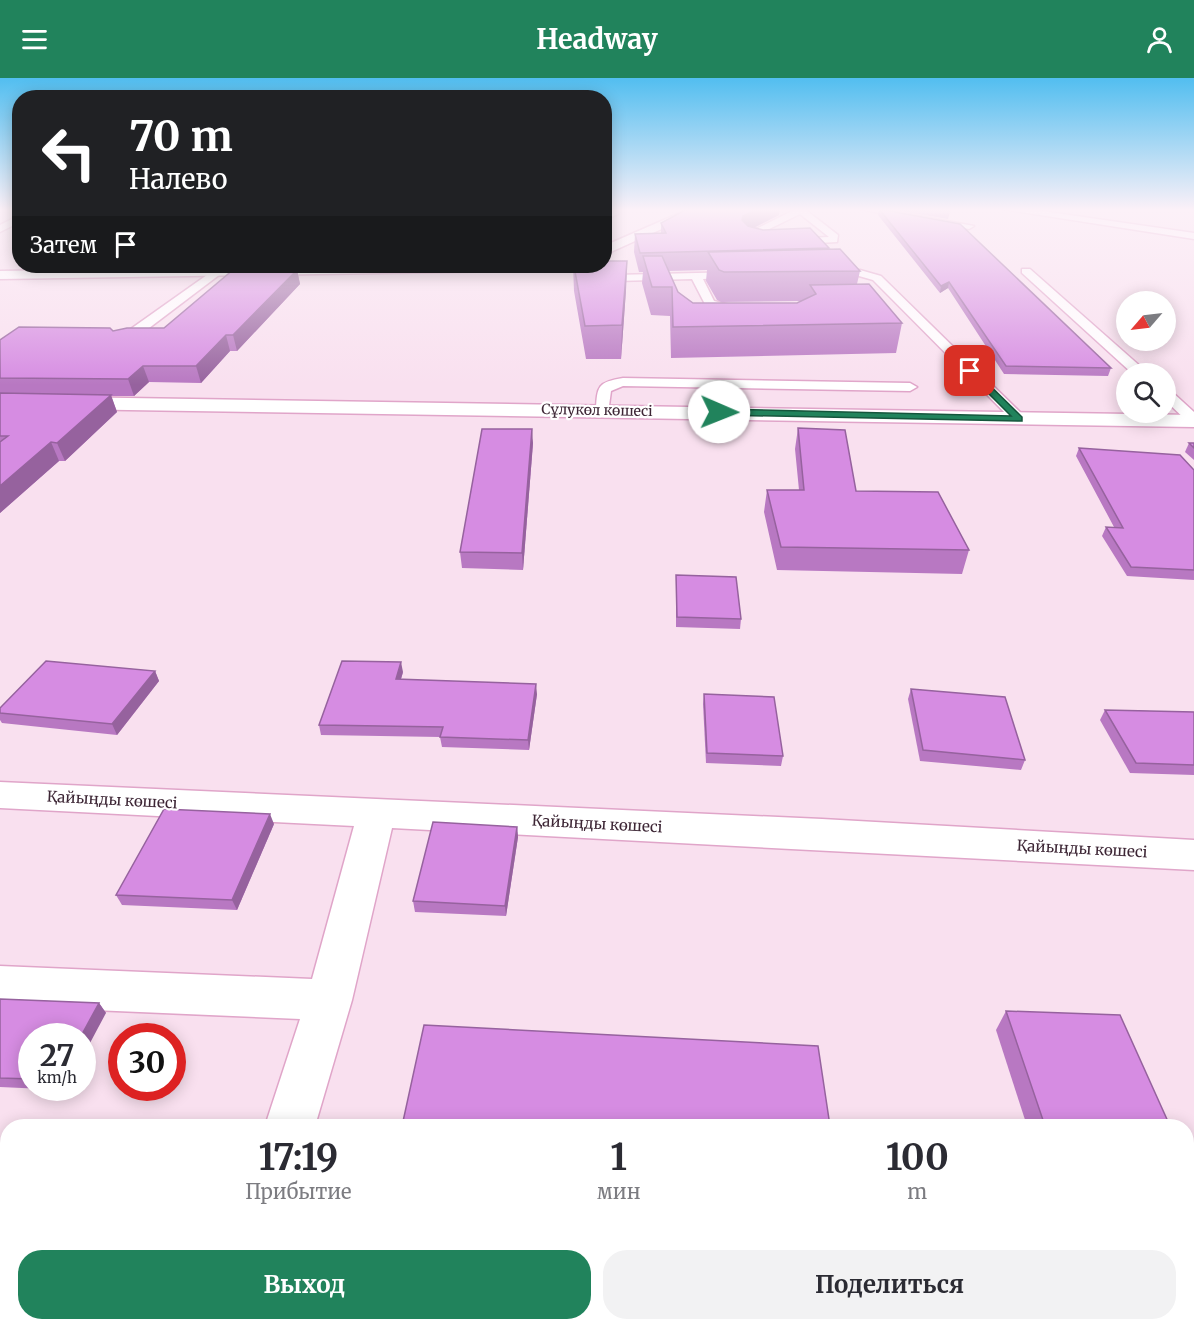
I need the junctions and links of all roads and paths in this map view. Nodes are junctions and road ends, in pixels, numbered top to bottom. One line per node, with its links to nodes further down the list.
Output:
1 (1026, 271): 13 (lane)
2 (145, 273): 6 (street)
3 (217, 273): 12 (lane)
4 (595, 273): 8 (lane)
5 (814, 273): 9 (lane)
6 (0, 275)
7 (755, 275): 8 (lane)
8 (696, 277): 11 (lane)
9 (904, 306): 10 (lane); 18 (lane)
10 (882, 307)
11 (758, 309)
12 (123, 341)
13 (1130, 363)
14 (910, 387): 17 (lane)
15 (0, 402): 17 (street, Сұлукөл көшесі)
16 (1176, 403): 19 (lane)
17 (603, 410): 18 (street, Сұлукөл көшесі)
18 (1019, 419): 19 (street, Сұлукөл көшесі)
19 (1194, 420)
20 (0, 795): 21 (street, Қайыңды көшесі)
21 (376, 814): 22 (street, Қайыңды көшесі); 24 (street)
22 (1194, 855)
23 (0, 986): 24 (street)
24 (329, 1000): 25 (street)
25 (292, 1119)

